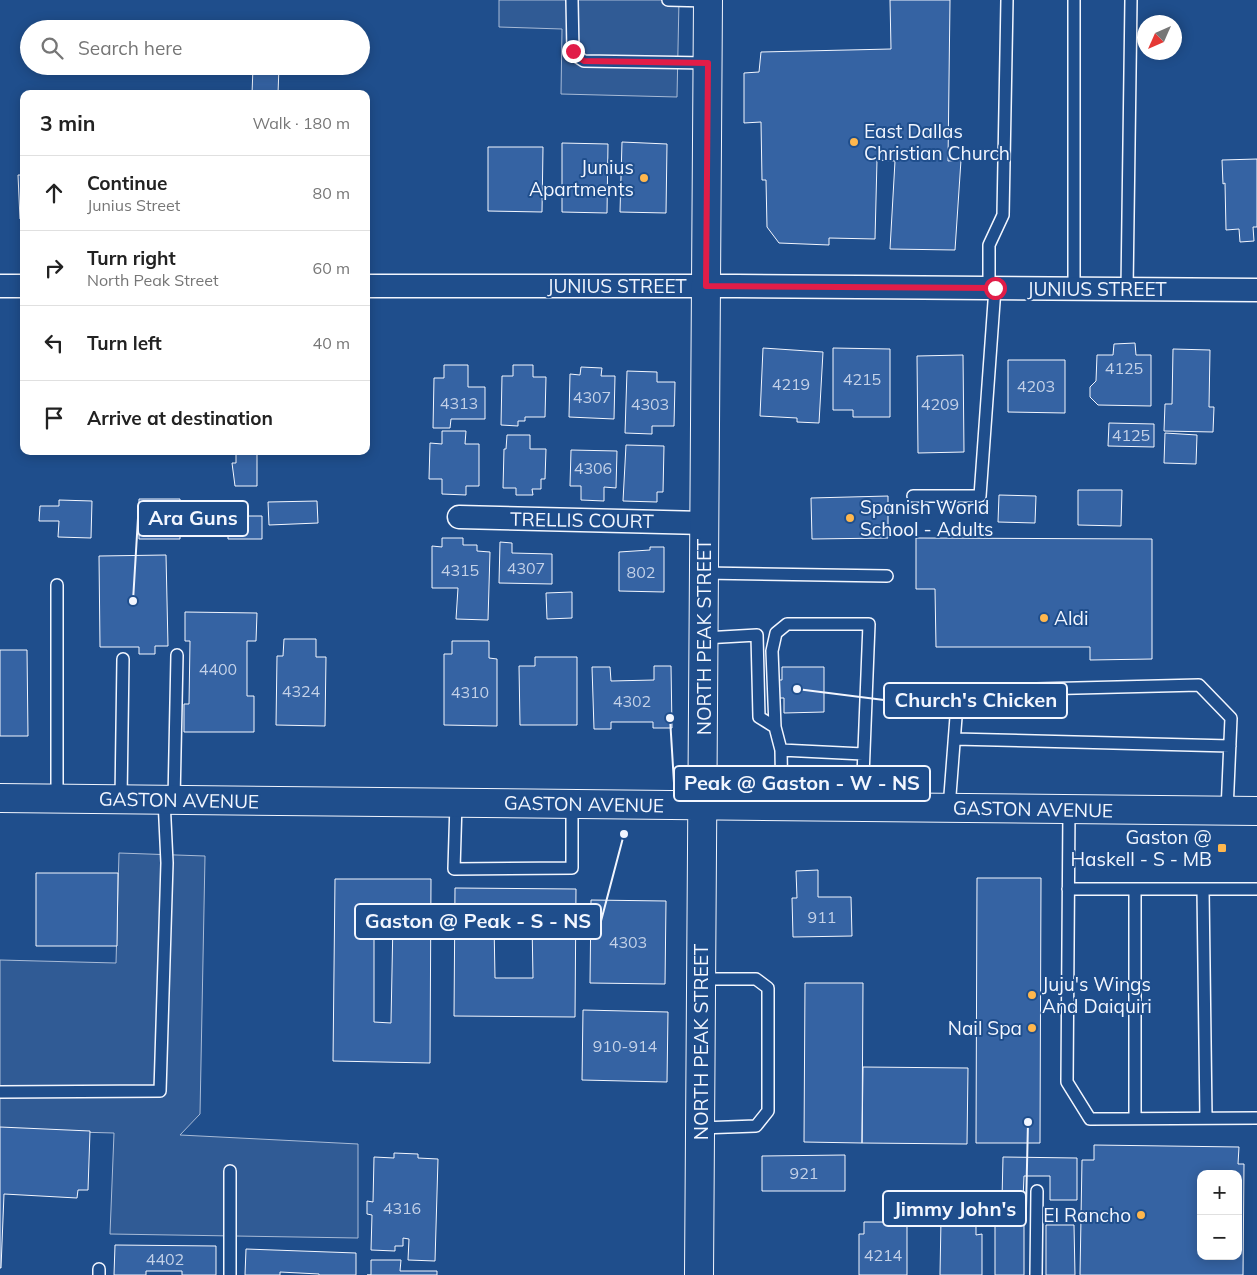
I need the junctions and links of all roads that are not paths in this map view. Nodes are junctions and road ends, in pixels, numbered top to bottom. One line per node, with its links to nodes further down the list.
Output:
1 (572, 0): 7 (lane)
2 (668, 0): 3 (lane)
3 (708, 0): 7 (main road, NORTH PEAK STREET)
4 (1008, 0): 12 (lane)
5 (1074, 0): 13 (lane)
6 (1131, 0): 14 (lane)
7 (708, 63): 11 (main road, NORTH PEAK STREET)
8 (0, 286): 9 (street)
9 (20, 286)
10 (370, 286): 11 (street, JUNIUS STREET)
11 (706, 286): 12 (street, JUNIUS STREET); 18 (main road, NORTH PEAK STREET)
12 (992, 288): 13 (street, JUNIUS STREET); 16 (lane)
13 (1074, 289): 14 (street, JUNIUS STREET)
14 (1127, 289): 15 (street, JUNIUS STREET)
15 (1257, 290)
16 (913, 496)
17 (459, 518): 18 (street, TRELLIS COURT)
18 (704, 523): 19 (main road, NORTH PEAK STREET)
19 (704, 573): 20 (lane); 22 (main road, NORTH PEAK STREET)
20 (887, 576)
21 (57, 585): 31 (lane)
22 (704, 638): 25 (lane); 36 (main road, NORTH PEAK STREET)
23 (177, 655): 33 (lane)
24 (123, 659): 32 (lane)
25 (775, 727): 28 (lane); 29 (lane)
26 (954, 739): 27 (lane); 27 (lane); 39 (lane)
27 (1230, 746): 41 (lane)
28 (781, 750): 29 (lane); 37 (lane)
29 (863, 754): 38 (lane)
30 (0, 798): 31 (main road, GASTON AVENUE)
31 (57, 798): 32 (main road, GASTON AVENUE)
32 (121, 799): 33 (main road, GASTON AVENUE)
33 (169, 800): 34 (main road, GASTON AVENUE); 48 (lane)
34 (456, 802): 35 (main road, GASTON AVENUE); 35 (lane)
35 (572, 804): 36 (main road, GASTON AVENUE)
36 (703, 805): 37 (main road, GASTON AVENUE); 47 (main road, NORTH PEAK STREET)
37 (782, 806): 38 (main road, GASTON AVENUE)
38 (860, 807): 39 (main road, GASTON AVENUE)
39 (949, 808): 40 (main road, GASTON AVENUE)
40 (1069, 809): 41 (main road, GASTON AVENUE); 43 (lane)
41 (1227, 811): 42 (main road, GASTON AVENUE)
42 (1257, 811)
43 (1068, 888): 44 (lane); 49 (lane)
44 (1135, 889): 45 (lane); 49 (lane)
45 (1203, 889): 46 (lane); 50 (lane)
46 (1257, 889)
47 (701, 979): 52 (main road, NORTH PEAK STREET); 52 (lane)
48 (0, 1092)
49 (1135, 1118): 50 (lane)
50 (1206, 1118): 51 (lane)
51 (1257, 1118)
52 (700, 1128): 56 (main road, NORTH PEAK STREET)
53 (230, 1171): 55 (lane)
54 (1036, 1191): 57 (lane)
55 (230, 1275)
56 (699, 1275)
57 (1036, 1275)

